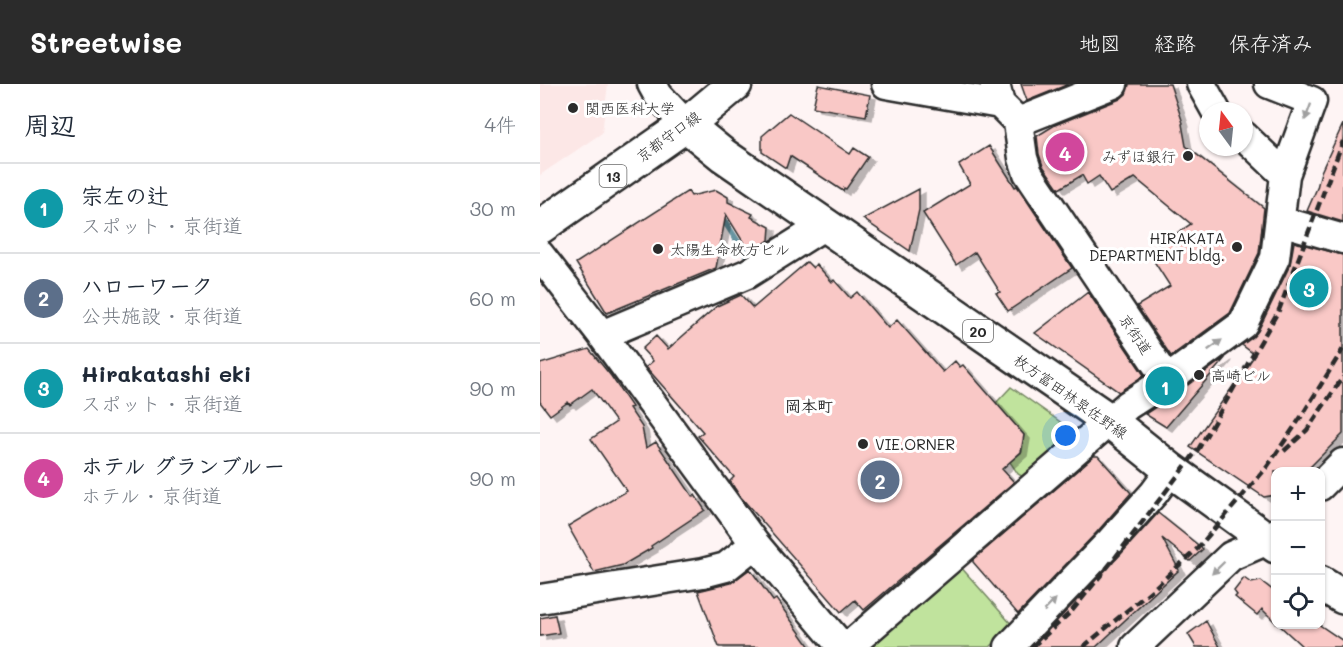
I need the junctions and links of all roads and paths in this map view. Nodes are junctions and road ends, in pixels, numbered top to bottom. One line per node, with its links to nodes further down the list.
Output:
1 (652, 84): 9 (street)
2 (735, 84): 9 (main road, 京都守口線 / 13)
3 (886, 84): 8 (street)
4 (1113, 84): 8 (street)
5 (1202, 84): 7 (street)
6 (1269, 84): 11 (street, one-way to 11)
7 (1211, 102)
8 (1004, 103): 18 (street, 京街道)
9 (686, 125): 12 (main road, 枚方富田林泉佐野線 / 20); 14 (main road, 京都守口線 / 13)
10 (1253, 144): 11 (street)
11 (1286, 175): 18 (street, one-way to 11)
12 (825, 225): 17 (street); 19 (main road, 枚方富田林泉佐野線 / 20)
13 (1295, 225): 15 (street)
14 (540, 227)
15 (1343, 239)
16 (540, 255): 17 (street)
17 (602, 335): 25 (street)
18 (1167, 380): 19 (street)
19 (1110, 422): 21 (main road, 枚方富田林泉佐野線 / 20); 30 (street)
20 (1343, 463): 22 (street)
21 (1171, 470): 23 (main road, 枚方富田林泉佐野線 / 20); 31 (street, one-way to 21)
22 (1325, 481)
23 (1271, 538)
24 (1271, 540): 32 (street, one-way to 32)
25 (755, 544): 28 (street); 29 (street)
26 (1325, 586): 27 (main road)
27 (1343, 597)
28 (540, 599)
29 (842, 647)
30 (848, 647)
31 (1009, 647)
32 (1135, 647)

